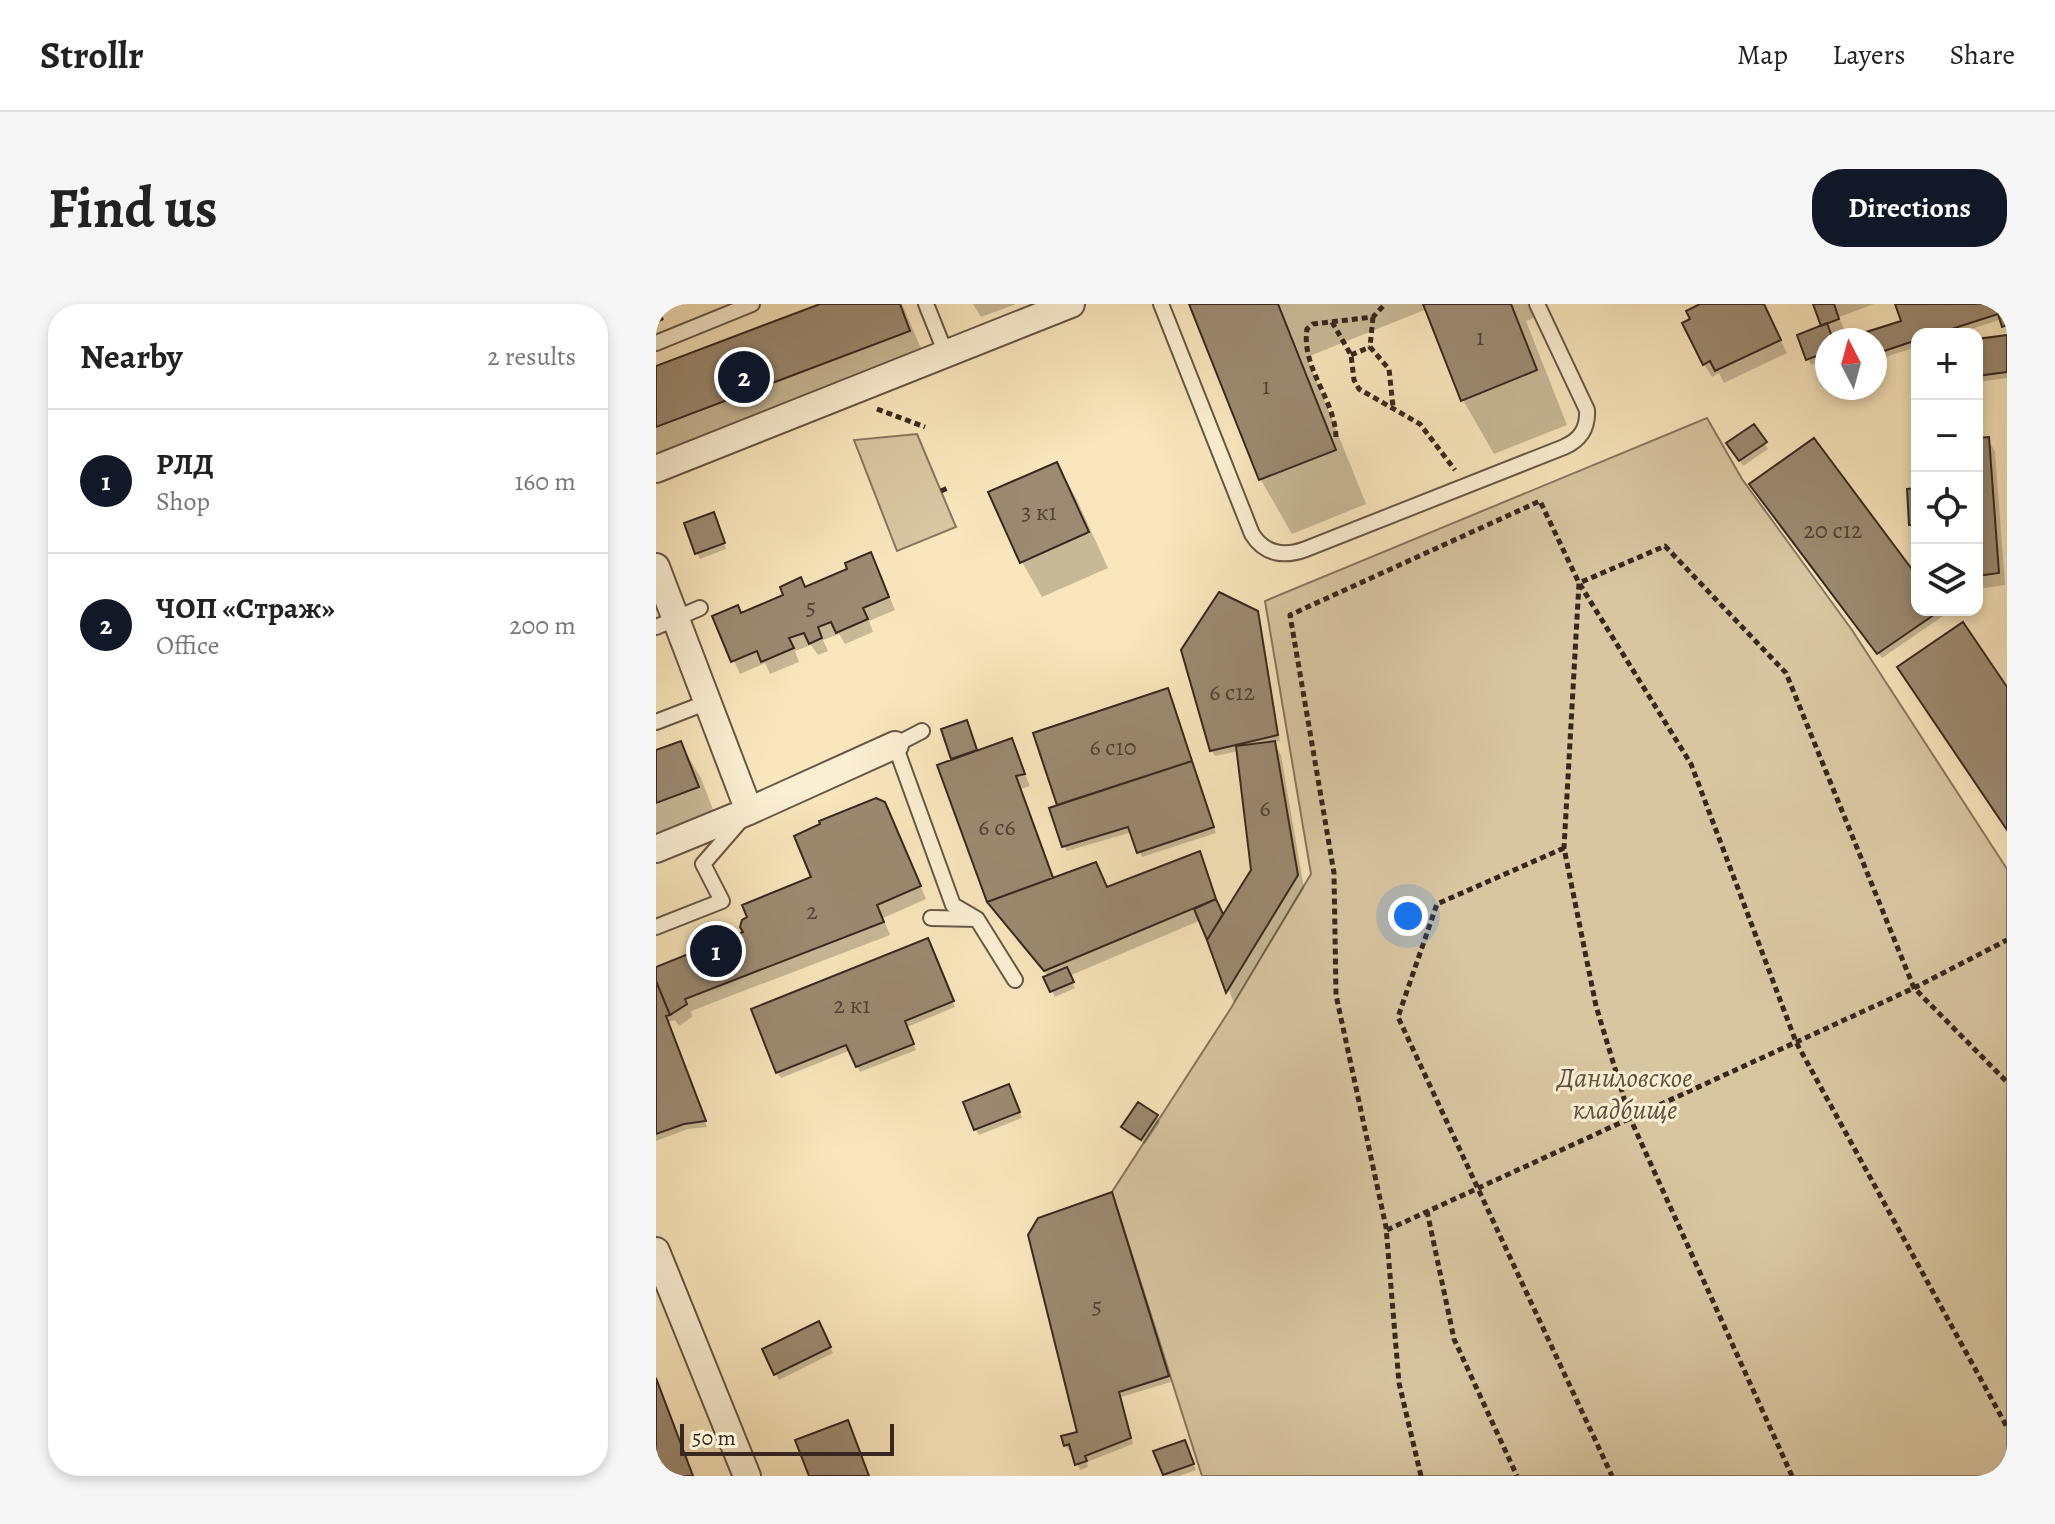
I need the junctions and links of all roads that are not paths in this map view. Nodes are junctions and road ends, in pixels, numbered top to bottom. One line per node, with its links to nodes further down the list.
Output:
1 (752, 304): 6 (lane)
2 (926, 304): 7 (lane)
3 (1071, 304): 7 (street)
4 (1161, 304): 5 (lane)
5 (1537, 304)
6 (656, 343)
7 (946, 354): 8 (street)
8 (656, 469)
9 (656, 567): 11 (street)
10 (700, 608): 11 (lane)
11 (666, 623): 12 (street)
12 (708, 702): 13 (lane); 16 (street)
13 (656, 722)
14 (922, 731): 15 (lane)
15 (895, 745): 16 (street); 19 (lane)
16 (749, 811): 17 (street); 20 (lane)
17 (656, 849)
18 (931, 918): 19 (lane)
19 (977, 919): 21 (lane)
20 (656, 927)
21 (1015, 980)
22 (656, 1251): 23 (street)
23 (747, 1476)

